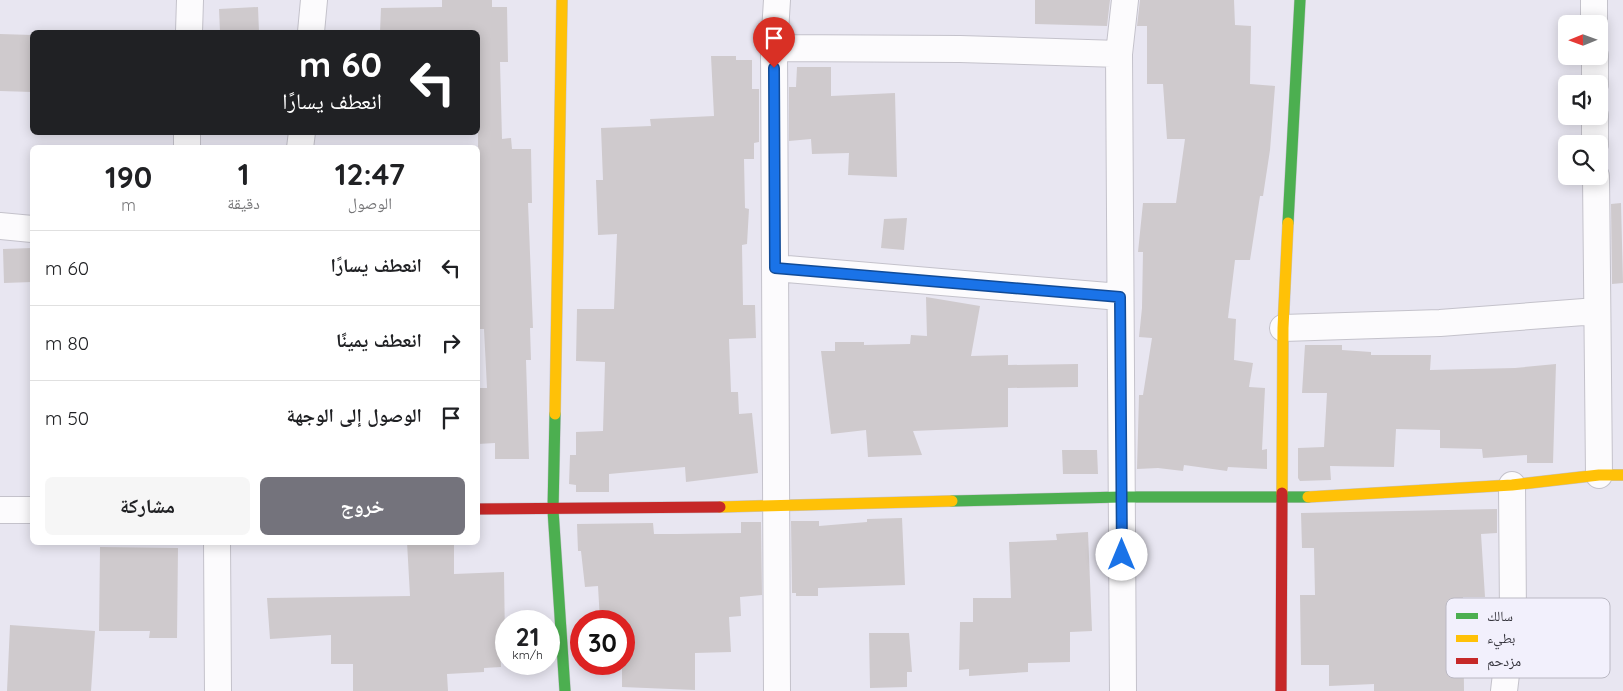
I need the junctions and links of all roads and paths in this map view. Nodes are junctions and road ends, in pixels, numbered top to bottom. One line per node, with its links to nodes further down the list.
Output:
1 (190, 0): 9 (street)
2 (314, 0): 10 (street)
3 (562, 0): 28 (street)
4 (777, 0): 11 (street)
5 (1125, 0): 12 (street)
6 (1300, 0): 19 (street)
7 (1594, 0): 8 (street)
8 (1594, 15)
9 (189, 30)
10 (311, 30)
11 (774, 48): 12 (street); 16 (street)
12 (1119, 54): 17 (street)
13 (1596, 185): 18 (street)
14 (0, 226): 15 (street)
15 (30, 229)
16 (775, 268): 17 (street); 24 (street)
17 (1120, 297): 22 (street)
18 (1597, 311): 19 (street); 20 (street)
19 (1283, 328): 23 (street)
20 (1611, 475): 21 (street)
21 (1512, 485): 23 (street); 30 (street)
22 (1121, 497): 23 (street); 24 (street); 35 (street)
23 (1282, 498): 36 (street)
24 (776, 506): 28 (street); 34 (street)
25 (0, 510): 26 (street)
26 (30, 510)
27 (480, 510): 28 (street)
28 (553, 510): 33 (street)
29 (218, 545): 32 (street)
30 (1514, 598)
31 (1506, 678): 37 (street)
32 (218, 691)
33 (565, 691)
34 (777, 691)
35 (1123, 691)
36 (1281, 691)
37 (1504, 691)

